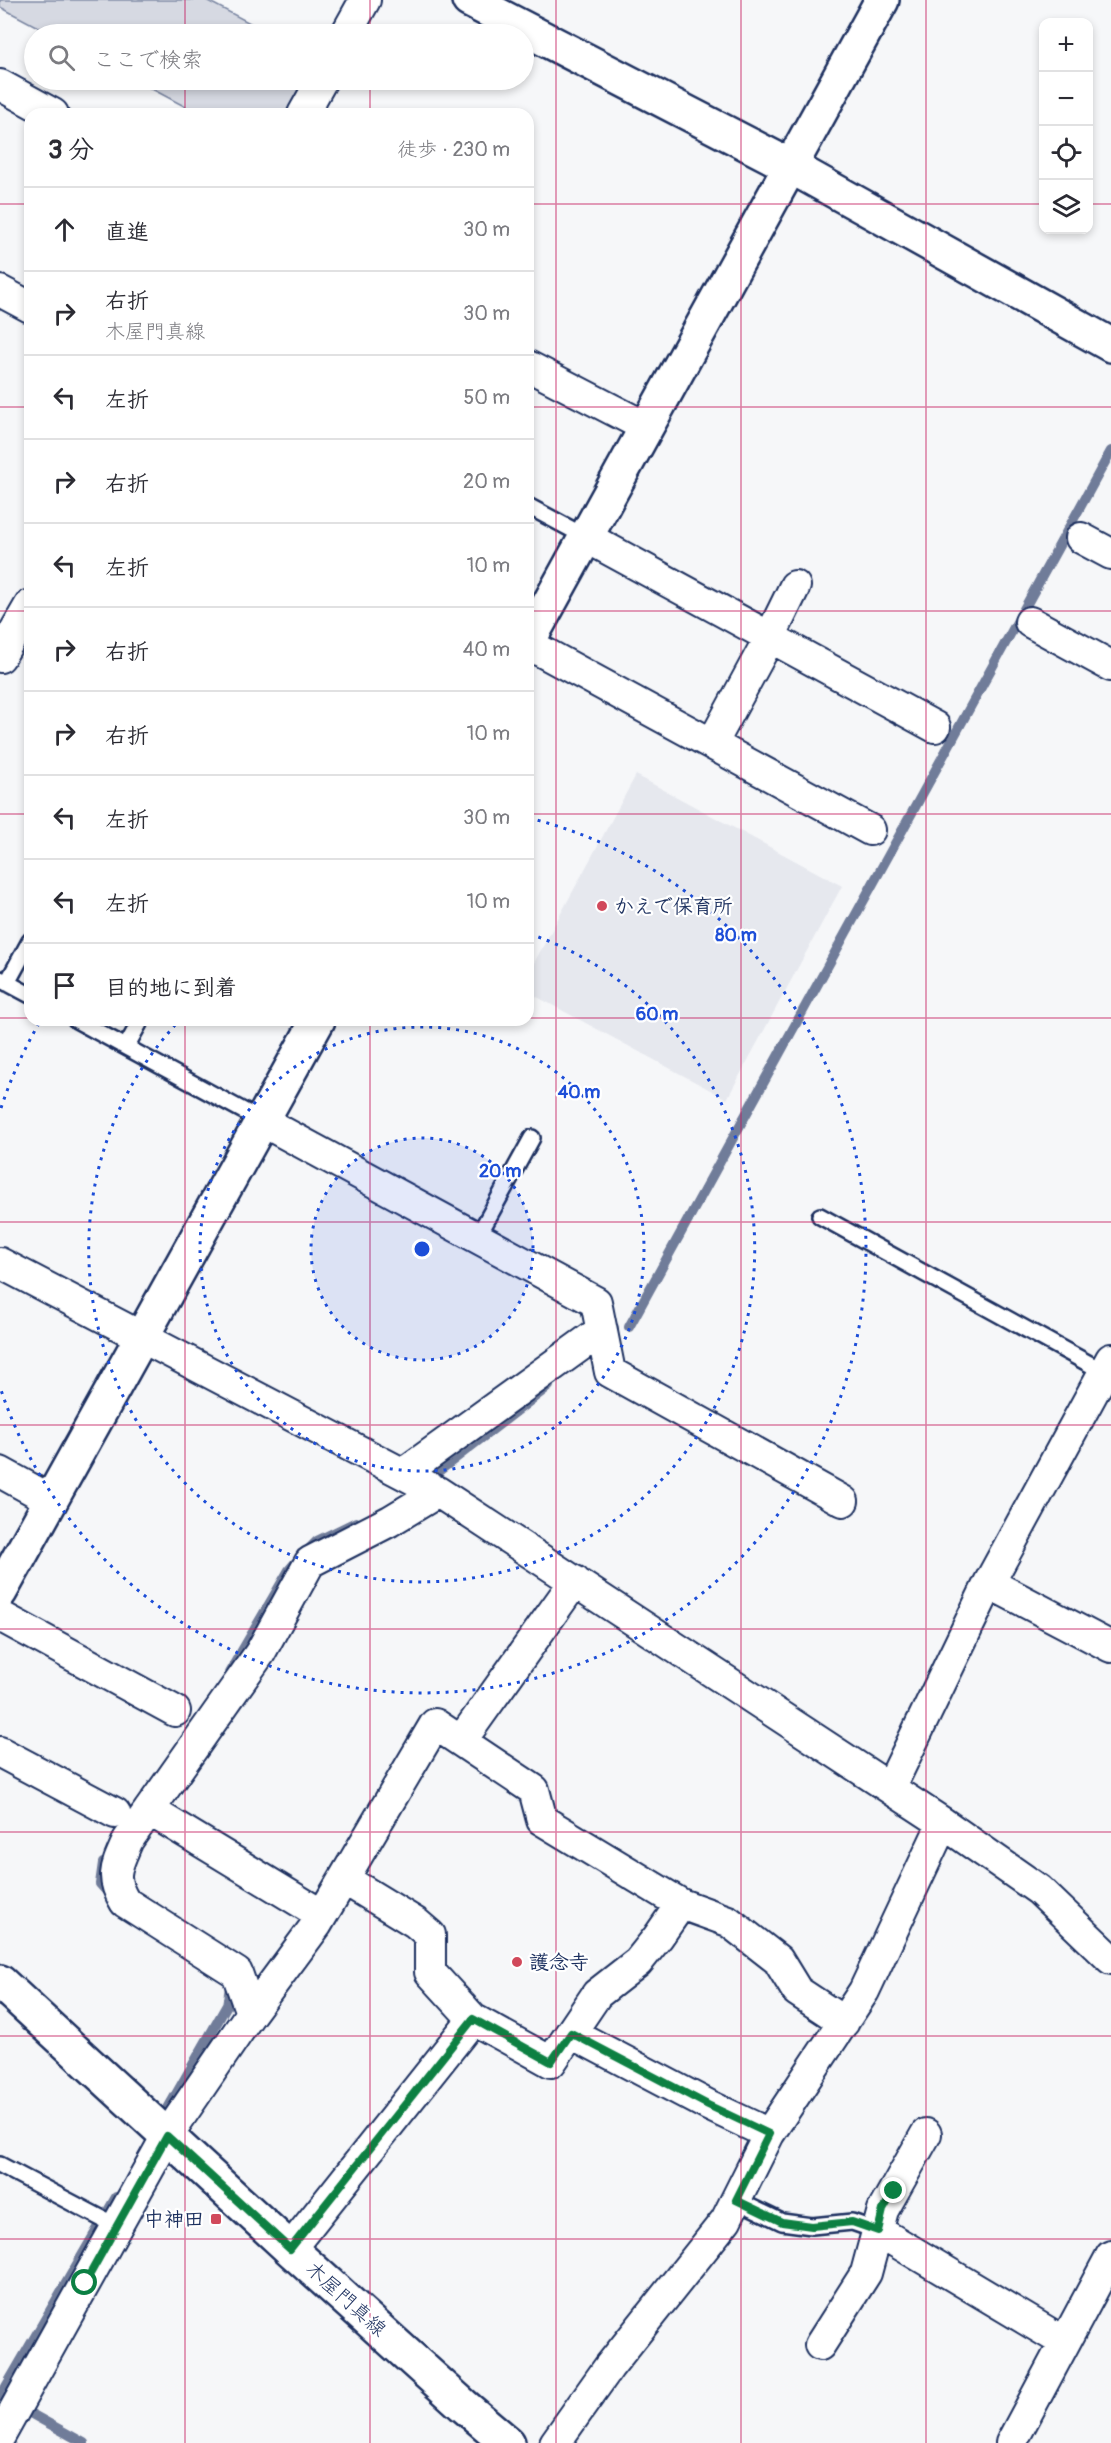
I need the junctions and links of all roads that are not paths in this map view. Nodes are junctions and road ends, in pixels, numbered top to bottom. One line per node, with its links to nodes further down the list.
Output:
1 (365, 0): 4 (street)
2 (469, 0): 5 (street)
3 (882, 0): 11 (street)
4 (352, 24)
5 (515, 24)
6 (534, 34): 11 (street)
7 (0, 85): 9 (street)
8 (316, 90): 10 (street)
9 (42, 108)
10 (306, 108)
11 (790, 166): 14 (street); 16 (street)
12 (0, 291): 13 (street)
13 (24, 304)
14 (1111, 345)
15 (534, 369): 16 (street)
16 (646, 427): 18 (street)
17 (534, 509): 18 (lane)
18 (586, 537): 24 (street); 25 (street)
19 (1081, 538): 20 (street)
20 (1111, 554)
21 (795, 586): 25 (street)
22 (24, 615): 27 (street)
23 (1030, 622): 28 (street)
24 (534, 632)
25 (770, 637): 29 (street); 30 (street)
26 (534, 646): 30 (street)
27 (0, 657)
28 (1111, 666)
29 (935, 727)
30 (712, 744): 31 (street)
31 (870, 830)
32 (24, 950): 33 (lane)
33 (4, 981): 34 (lane)
34 (24, 992)
35 (87, 1026): 38 (lane)
36 (138, 1026): 38 (lane)
37 (315, 1026): 39 (street)
38 (126, 1047): 39 (lane)
39 (262, 1121): 42 (street); 45 (street)
40 (532, 1138): 42 (lane)
41 (819, 1216): 46 (lane)
42 (477, 1238): 44 (street)
43 (0, 1263): 45 (street)
44 (602, 1330): 48 (street); 50 (street)
45 (142, 1338): 48 (street); 49 (street)
46 (1107, 1365): 52 (street)
47 (0, 1472): 49 (street)
48 (420, 1482): 51 (street); 60 (street)
49 (51, 1500): 53 (street)
50 (843, 1501)
51 (575, 1581): 57 (street); 59 (street)
52 (989, 1583): 55 (street); 59 (street)
53 (0, 1592)
54 (0, 1616): 56 (street)
55 (1111, 1647)
56 (175, 1711)
57 (461, 1741): 63 (street); 64 (street)
58 (0, 1752): 61 (street)
59 (890, 1788): 62 (street)
60 (149, 1810): 65 (street); 68 (street)
61 (115, 1813)
62 (944, 1824): 66 (street); 70 (street)
63 (344, 1879): 65 (street); 69 (street)
64 (681, 1904): 70 (street); 71 (street)
65 (322, 1915): 68 (street)
66 (1111, 1959)
67 (0, 1982): 74 (street, 木屋門真線)
68 (250, 2013): 74 (street)
69 (473, 2019): 71 (street); 79 (street)
70 (844, 2022): 72 (street)
71 (571, 2033): 72 (street)
72 (769, 2134): 76 (street)
73 (926, 2134): 78 (street)
74 (167, 2136): 77 (street); 79 (street, 木屋門真線)
75 (0, 2165): 77 (lane)
76 (736, 2200): 78 (lane); 85 (street)
77 (106, 2221): 83 (street)
78 (878, 2231): 81 (street); 82 (street)
79 (290, 2249): 84 (street, 木屋門真線)
80 (1111, 2256): 81 (street)
81 (1064, 2342): 86 (street)
82 (820, 2346)
83 (8, 2419)
84 (508, 2443)
85 (555, 2443)
86 (1011, 2443)

